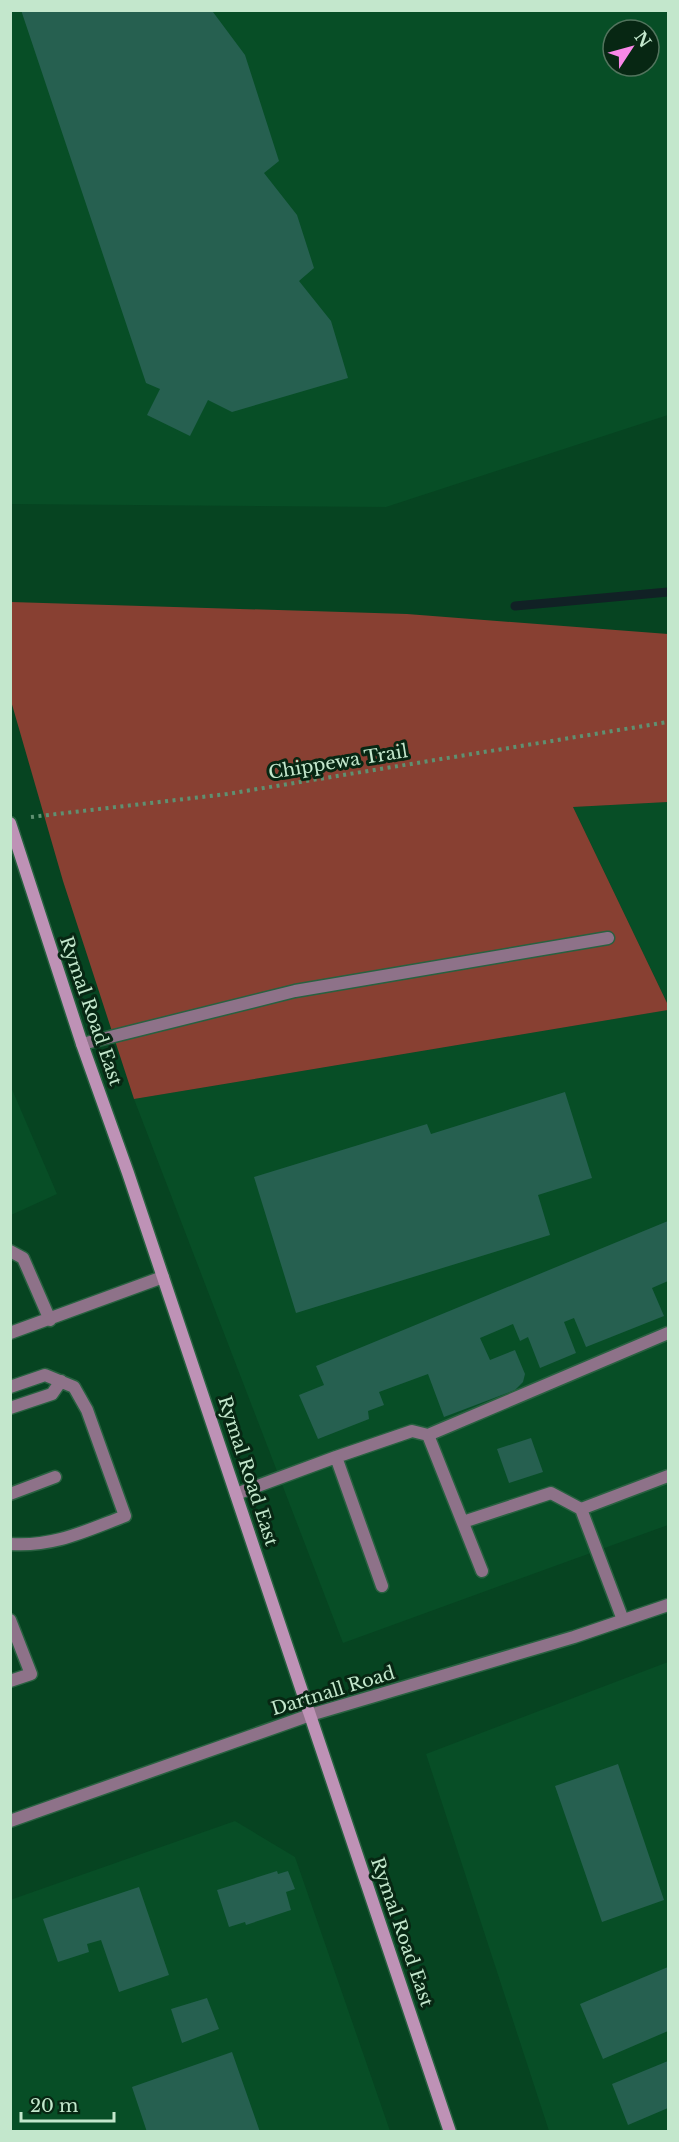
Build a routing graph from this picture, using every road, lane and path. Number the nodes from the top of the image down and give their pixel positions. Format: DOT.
graph roads {
  1 [pos="669,722"];
  2 [pos="16,821"];
  3 [pos="608,938"];
  4 [pos="82,1044"];
  5 [pos="10,1251"];
  6 [pos="163,1277"];
  7 [pos="50,1320"];
  8 [pos="10,1333"];
  9 [pos="669,1333"];
  10 [pos="61,1381"];
  11 [pos="10,1387"];
  12 [pos="10,1408"];
  13 [pos="428,1435"];
  14 [pos="336,1457"];
  15 [pos="669,1476"];
  16 [pos="55,1477"];
  17 [pos="10,1494"];
  18 [pos="236,1494"];
  19 [pos="581,1509"];
  20 [pos="463,1522"];
  21 [pos="10,1544"];
  22 [pos="482,1571"];
  23 [pos="382,1586"];
  24 [pos="669,1605"];
  25 [pos="10,1620"];
  26 [pos="623,1620"];
  27 [pos="10,1682"];
  28 [pos="310,1715"];
  29 [pos="10,1821"];
  30 [pos="450,2132"];
  1 -- 2 [label="path, Chippewa Trail"];
  2 -- 4 [label="main road, Rymal Road East"];
  3 -- 4 [label="street"];
  4 -- 6 [label="main road, Rymal Road East"];
  5 -- 7 [label="street"];
  6 -- 7 [label="street"];
  6 -- 18 [label="main road, Rymal Road East"];
  7 -- 8 [label="street"];
  9 -- 13 [label="street"];
  10 -- 11 [label="street"];
  10 -- 12 [label="street"];
  10 -- 21 [label="street"];
  13 -- 14 [label="street"];
  13 -- 20 [label="street"];
  14 -- 18 [label="street"];
  14 -- 23 [label="street"];
  15 -- 19 [label="street"];
  16 -- 17 [label="street"];
  18 -- 28 [label="main road, Rymal Road East"];
  19 -- 20 [label="street"];
  19 -- 26 [label="street"];
  20 -- 22 [label="street"];
  24 -- 26 [label="street, Dartnall Road"];
  25 -- 27 [label="street"];
  26 -- 28 [label="street, Dartnall Road"];
  28 -- 29 [label="street, Dartnall Road"];
  28 -- 30 [label="main road, Rymal Road East"];
}
